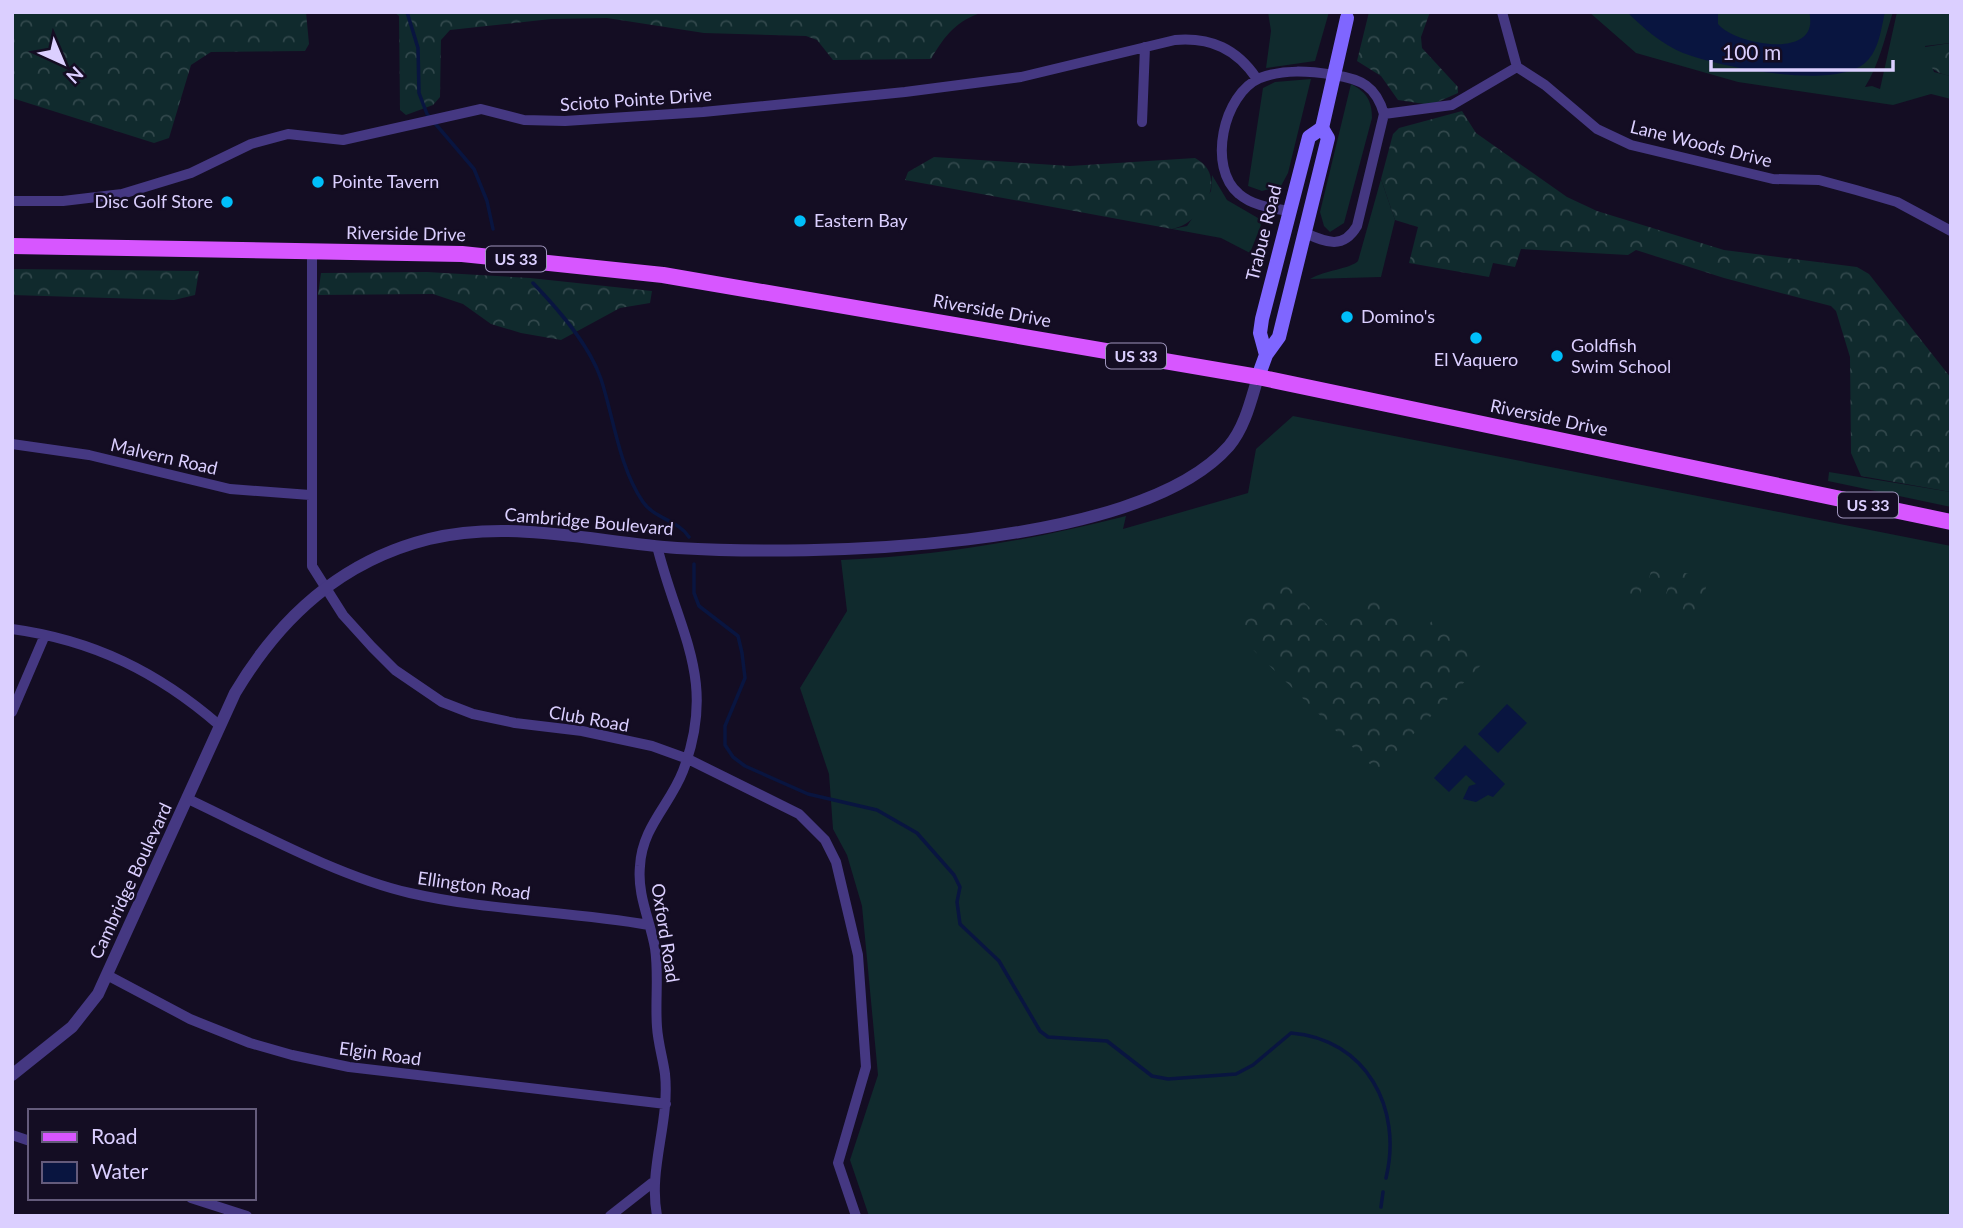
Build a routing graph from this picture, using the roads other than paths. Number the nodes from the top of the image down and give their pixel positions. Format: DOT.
graph roads {
  1 [pos="1502,12"];
  2 [pos="1348,15"];
  3 [pos="1144,47"];
  4 [pos="1517,67"];
  5 [pos="1257,79"];
  6 [pos="1384,114"];
  7 [pos="1142,122"];
  8 [pos="1322,128"];
  9 [pos="12,201"];
  10 [pos="1289,211"];
  11 [pos="1951,231"];
  12 [pos="1305,233"];
  13 [pos="12,246"];
  14 [pos="312,251"];
  15 [pos="1266,355"];
  16 [pos="1258,377"];
  17 [pos="12,444"];
  18 [pos="310,495"];
  19 [pos="1951,522"];
  20 [pos="657,546"];
  21 [pos="323,587"];
  22 [pos="12,629"];
  23 [pos="45,635"];
  24 [pos="12,712"];
  25 [pos="219,725"];
  26 [pos="688,759"];
  27 [pos="188,799"];
  28 [pos="649,925"];
  29 [pos="107,975"];
  30 [pos="12,1075"];
  31 [pos="666,1104"];
  32 [pos="652,1183"];
  33 [pos="197,1200"];
  34 [pos="247,1216"];
  35 [pos="610,1216"];
  36 [pos="657,1216"];
  37 [pos="856,1216"];
  1 -- 4 [label="street"];
  2 -- 8 [label="main road, Trabue Road, bridge"];
  3 -- 5 [label="street, Scioto Pointe Drive"];
  3 -- 7 [label="street"];
  3 -- 9 [label="street, Scioto Pointe Drive"];
  4 -- 6 [label="street"];
  4 -- 11 [label="street, Lane Woods Drive"];
  5 -- 6 [label="street"];
  5 -- 10 [label="street"];
  6 -- 12 [label="street"];
  8 -- 10 [label="main road, Trabue Road"];
  8 -- 12 [label="main road, Trabue Road"];
  10 -- 15 [label="main road, Trabue Road"];
  12 -- 15 [label="main road, Trabue Road"];
  13 -- 14 [label="main road, Riverside Drive / US 33"];
  14 -- 16 [label="main road, Riverside Drive / US 33"];
  14 -- 18 [label="street, Club Road"];
  15 -- 16 [label="main road, Trabue Road"];
  16 -- 19 [label="main road, Riverside Drive / US 33"];
  16 -- 20 [label="street, Cambridge Boulevard"];
  17 -- 18 [label="street, Malvern Road"];
  18 -- 21 [label="street, Club Road"];
  20 -- 21 [label="street, Cambridge Boulevard"];
  20 -- 26 [label="street, Oxford Road"];
  21 -- 25 [label="street, Cambridge Boulevard"];
  21 -- 26 [label="street, Club Road"];
  22 -- 23 [label="street"];
  23 -- 24 [label="street"];
  23 -- 25 [label="street"];
  25 -- 27 [label="street, Cambridge Boulevard"];
  26 -- 28 [label="street, Oxford Road"];
  26 -- 37 [label="street, Club Road"];
  27 -- 28 [label="street, Ellington Road"];
  27 -- 29 [label="street, Cambridge Boulevard"];
  28 -- 31 [label="street, Oxford Road"];
  29 -- 30 [label="street, Cambridge Boulevard"];
  29 -- 31 [label="street, Elgin Road"];
  31 -- 32 [label="street, Oxford Road"];
  32 -- 35 [label="street"];
  32 -- 36 [label="street, Oxford Road"];
  33 -- 34 [label="street"];
}
